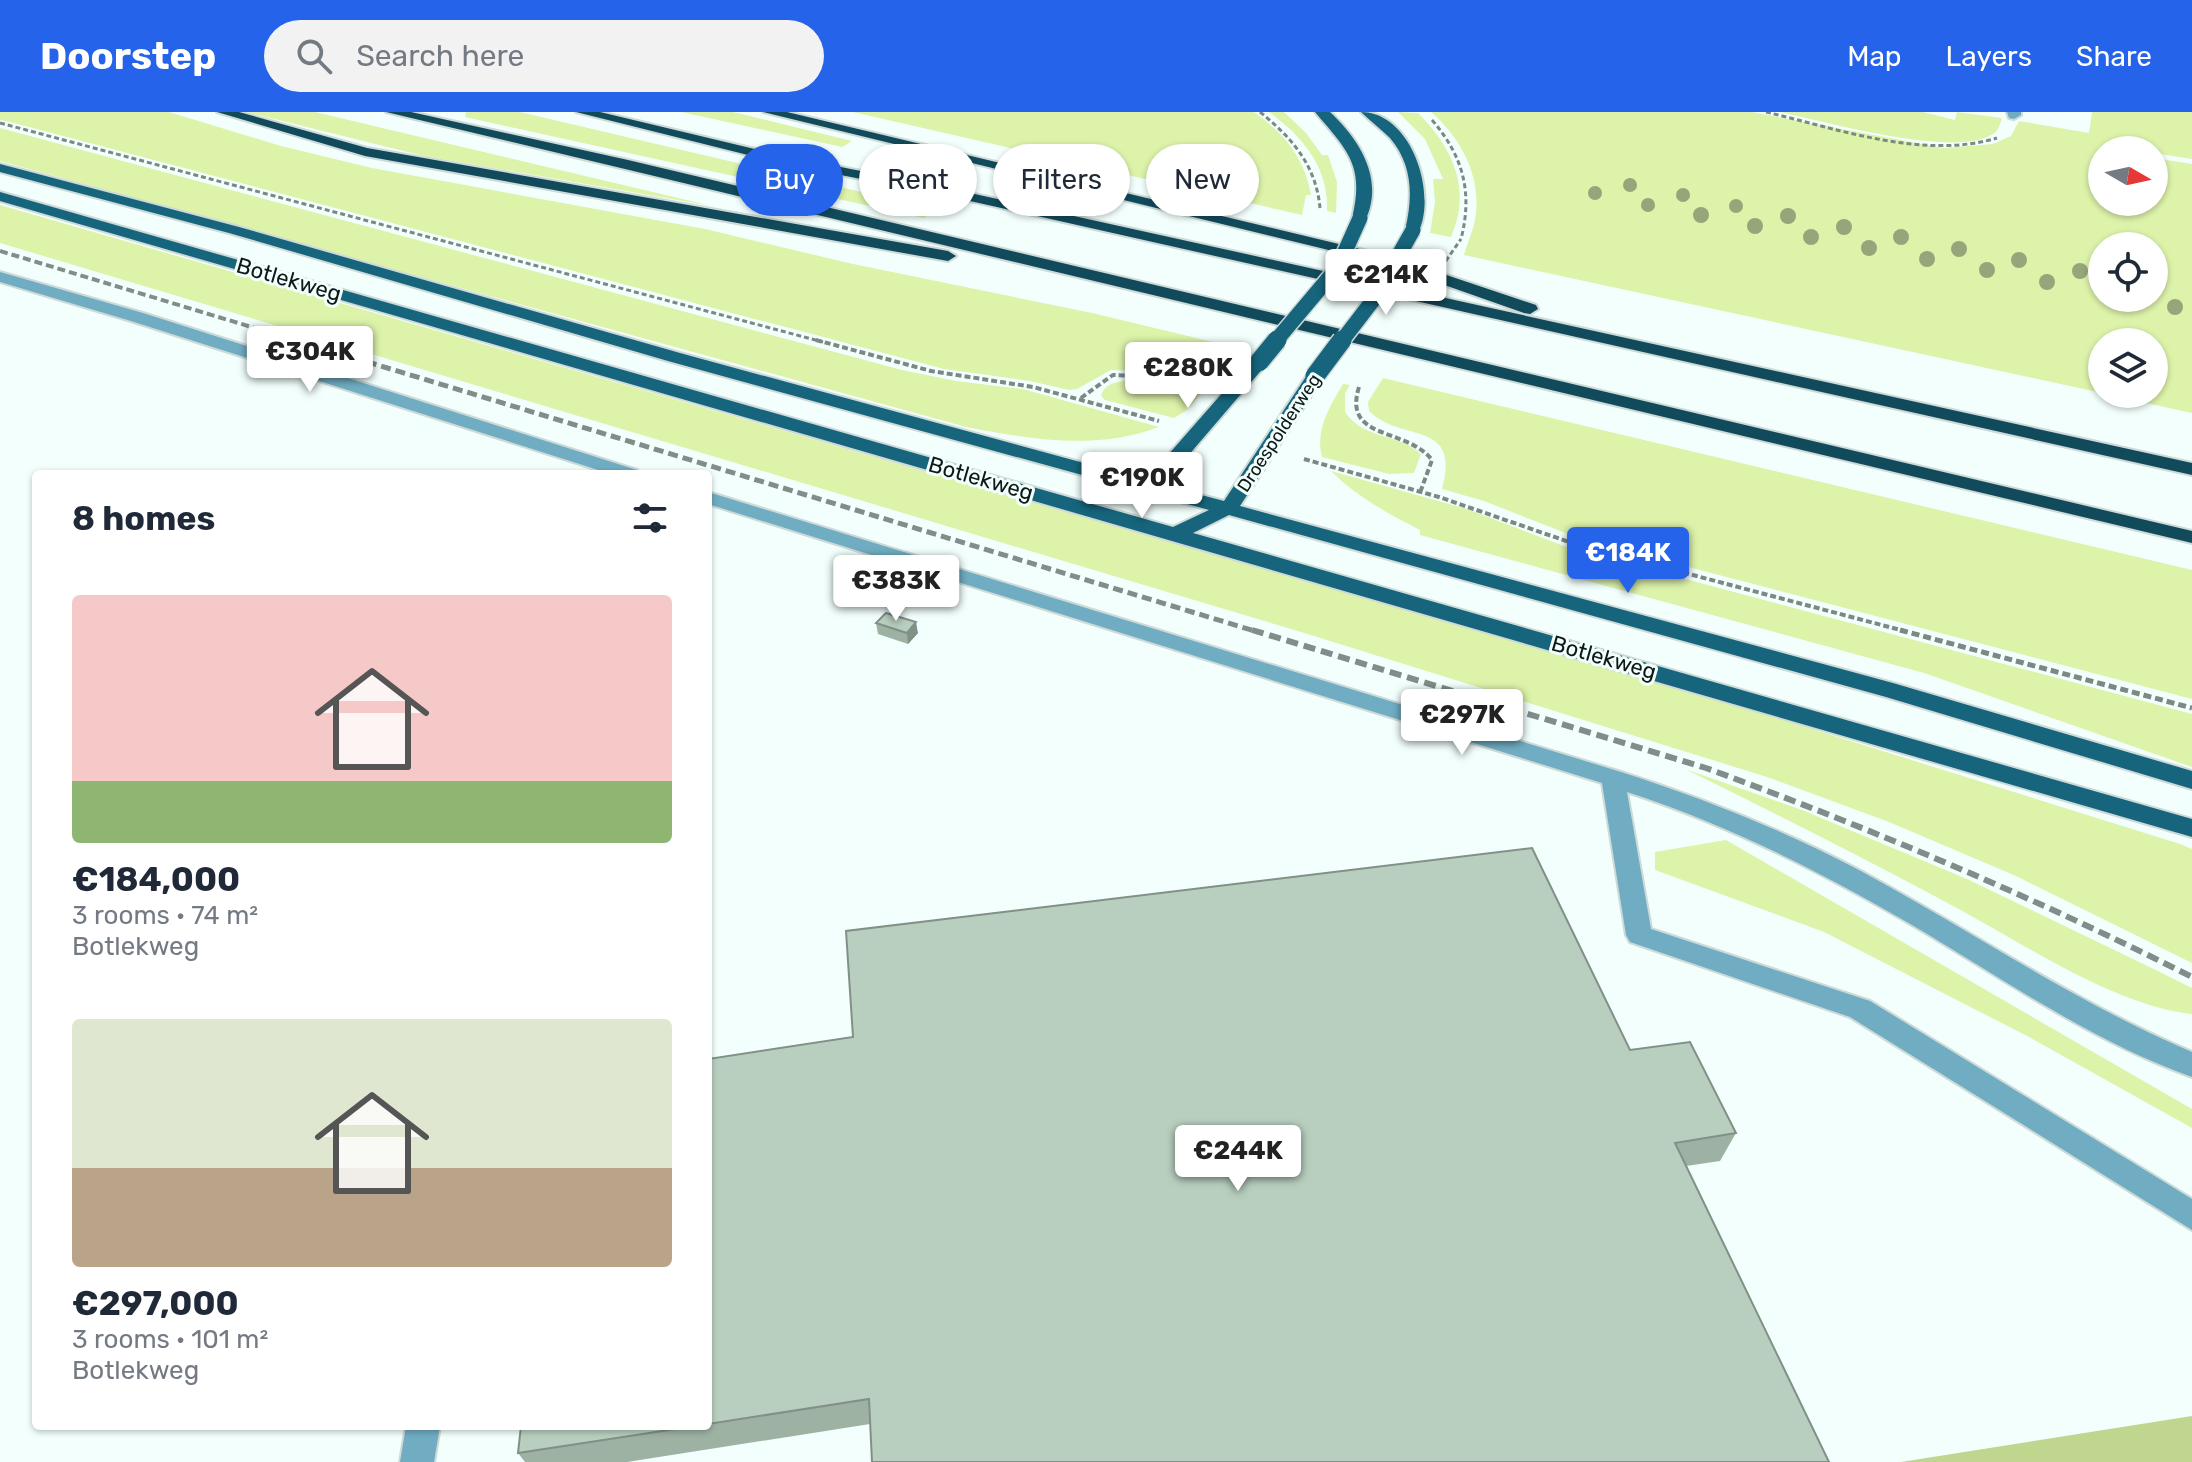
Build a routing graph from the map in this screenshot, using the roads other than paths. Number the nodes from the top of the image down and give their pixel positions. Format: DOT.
graph roads {
  1 [pos="224,112"];
  2 [pos="393,112"];
  3 [pos="583,112"];
  4 [pos="770,112"];
  5 [pos="1322,112"];
  6 [pos="1368,112"];
  7 [pos="0,168"];
  8 [pos="0,196"];
  9 [pos="0,277"];
  10 [pos="1155,292"];
  11 [pos="1653,351"];
  12 [pos="2192,469"];
  13 [pos="612,470"];
  14 [pos="1151,487"];
  15 [pos="712,499"];
  16 [pos="1229,508"];
  17 [pos="1173,535"];
  18 [pos="2192,537"];
  19 [pos="1613,778"];
  20 [pos="2192,780"];
  21 [pos="2192,828"];
  22 [pos="2192,1065"];
  23 [pos="2192,1216"];
  24 [pos="422,1430"];
  25 [pos="417,1462"];
  1 -- 10 [label="highway"];
  2 -- 10 [label="highway"];
  3 -- 11 [label="highway"];
  4 -- 11 [label="highway"];
  5 -- 14 [label="main road, bridge"];
  6 -- 16 [label="main road, Droespolderweg, bridge"];
  7 -- 14 [label="main road, Botlekweg"];
  8 -- 17 [label="main road, Botlekweg"];
  9 -- 13 [label="street"];
  10 -- 18 [label="highway"];
  11 -- 12 [label="highway"];
  14 -- 16 [label="main road, Botlekweg"];
  14 -- 17 [label="main road"];
  15 -- 19 [label="street"];
  16 -- 17 [label="main road, Droespolderweg"];
  16 -- 20 [label="main road, Botlekweg"];
  17 -- 21 [label="main road, Botlekweg"];
  19 -- 22 [label="street"];
  19 -- 23 [label="street"];
  24 -- 25 [label="street"];
}
